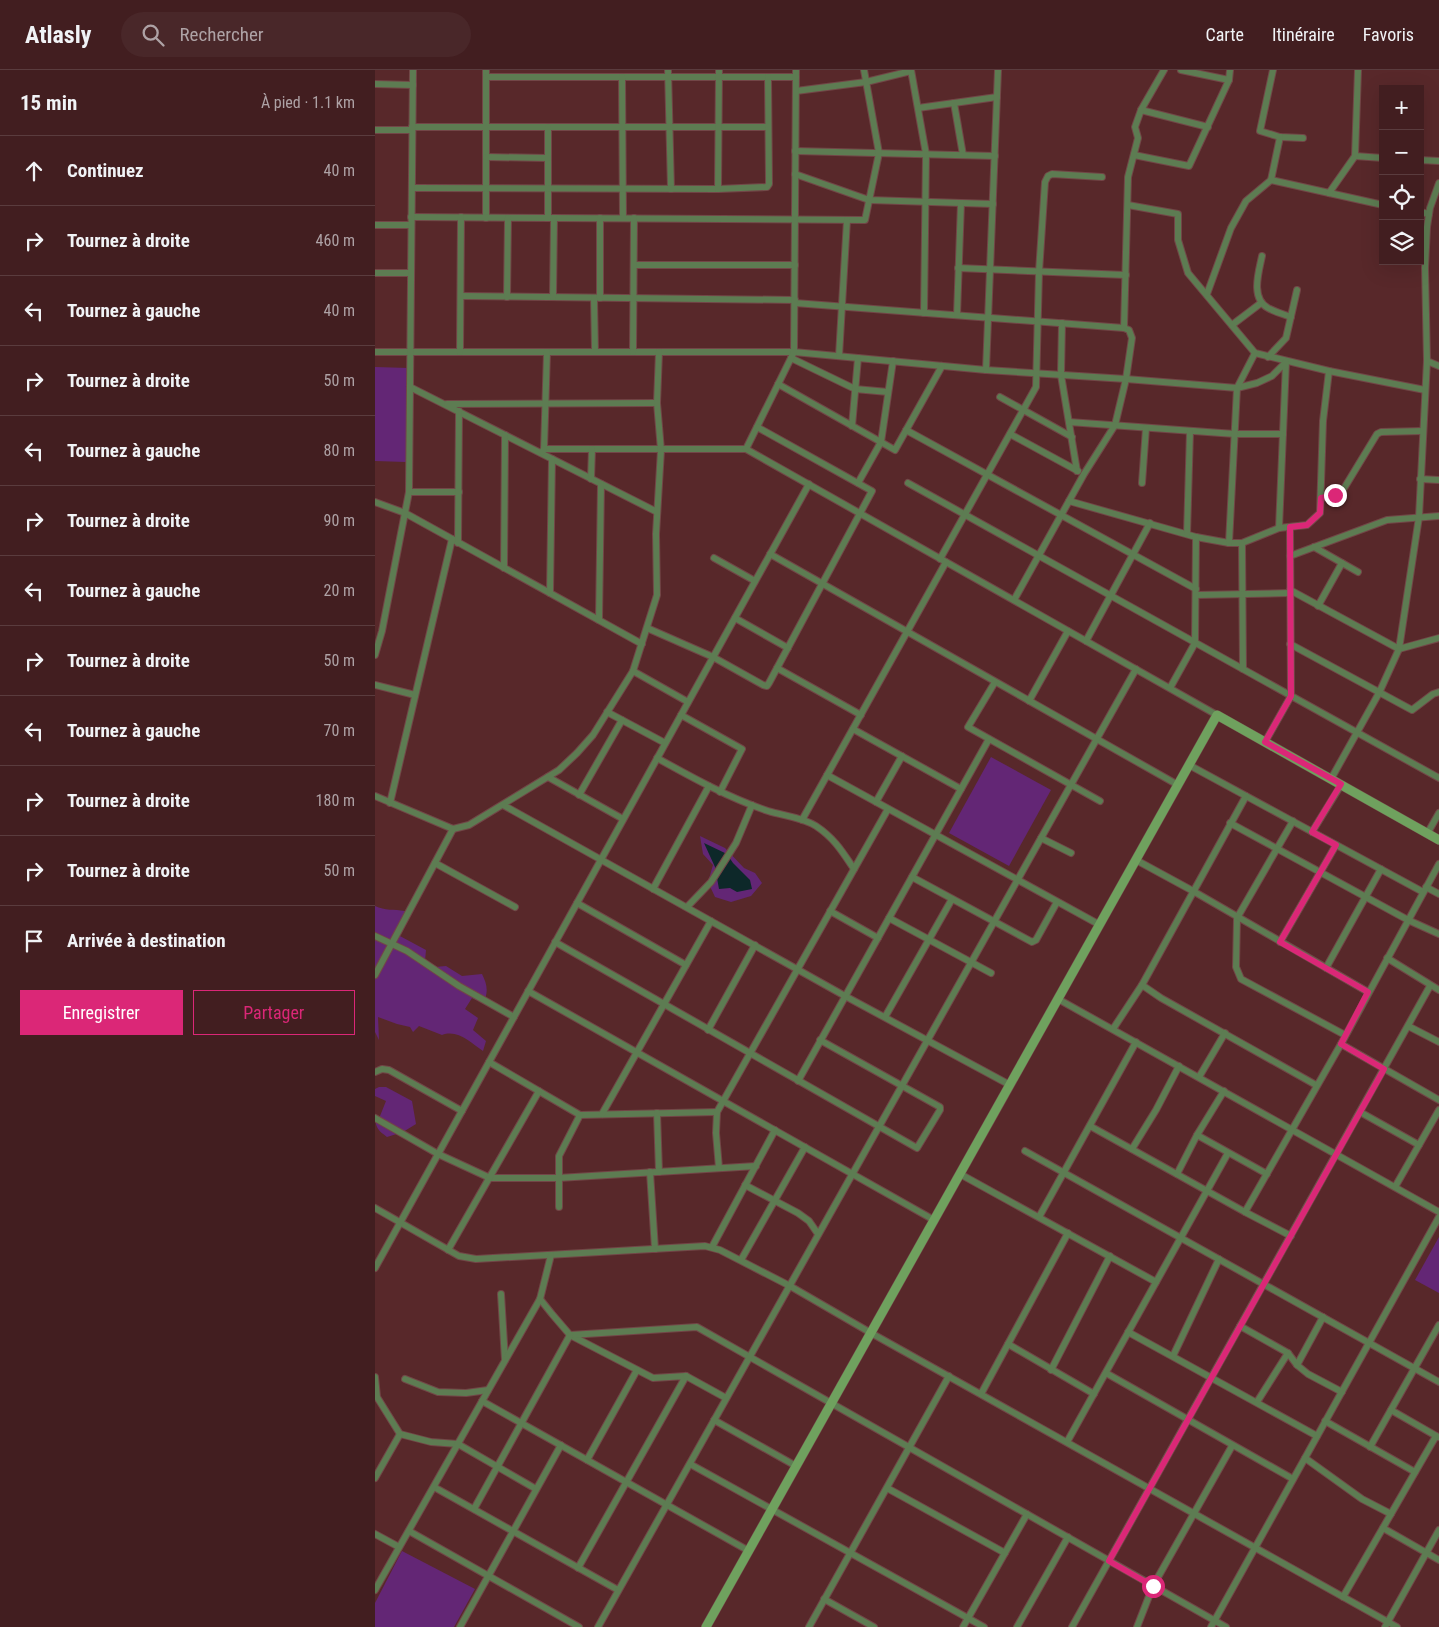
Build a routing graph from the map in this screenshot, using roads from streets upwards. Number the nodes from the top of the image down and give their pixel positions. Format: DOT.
graph roads {
  1 [pos="413,70"];
  2 [pos="864,70"];
  3 [pos="911,70"];
  4 [pos="998,70"];
  5 [pos="1164,70"];
  6 [pos="1181,70"];
  7 [pos="1230,70"];
  8 [pos="1273,70"];
  9 [pos="1358,70"];
  10 [pos="486,73"];
  11 [pos="668,74"];
  12 [pos="719,74"];
  13 [pos="796,74"];
  14 [pos="618,75"];
  15 [pos="768,77"];
  16 [pos="1229,80"];
  17 [pos="866,82"];
  18 [pos="375,84"];
  19 [pos="413,85"];
  20 [pos="796,91"];
  21 [pos="997,97"];
  22 [pos="954,103"];
  23 [pos="918,108"];
  24 [pos="1141,110"];
  25 [pos="486,127"];
  26 [pos="548,127"];
  27 [pos="622,127"];
  28 [pos="670,127"];
  29 [pos="719,127"];
  30 [pos="768,127"];
  31 [pos="1208,127"];
  32 [pos="412,129"];
  33 [pos="375,130"];
  34 [pos="1279,137"];
  35 [pos="1303,138"];
  36 [pos="795,150"];
  37 [pos="879,153"];
  38 [pos="926,154"];
  39 [pos="963,155"];
  40 [pos="1134,155"];
  41 [pos="995,156"];
  42 [pos="1355,156"];
  43 [pos="486,157"];
  44 [pos="548,158"];
  45 [pos="1379,158"];
  46 [pos="1424,160"];
  47 [pos="1439,161"];
  48 [pos="795,174"];
  49 [pos="1102,176"];
  50 [pos="1271,180"];
  51 [pos="1439,183"];
  52 [pos="412,188"];
  53 [pos="486,188"];
  54 [pos="548,188"];
  55 [pos="623,189"];
  56 [pos="671,189"];
  57 [pos="718,189"];
  58 [pos="1329,193"];
  59 [pos="869,200"];
  60 [pos="925,202"];
  61 [pos="961,203"];
  62 [pos="993,204"];
  63 [pos="1128,204"];
  64 [pos="1379,204"];
  65 [pos="1424,213"];
  66 [pos="1429,214"];
  67 [pos="411,217"];
  68 [pos="461,217"];
  69 [pos="486,218"];
  70 [pos="508,218"];
  71 [pos="551,218"];
  72 [pos="600,218"];
  73 [pos="623,218"];
  74 [pos="634,218"];
  75 [pos="795,219"];
  76 [pos="847,220"];
  77 [pos="375,225"];
  78 [pos="411,225"];
  79 [pos="1262,256"];
  80 [pos="634,265"];
  81 [pos="795,265"];
  82 [pos="958,268"];
  83 [pos="990,270"];
  84 [pos="1039,272"];
  85 [pos="375,273"];
  86 [pos="411,273"];
  87 [pos="1126,275"];
  88 [pos="1297,290"];
  89 [pos="1207,294"];
  90 [pos="461,296"];
  91 [pos="507,297"];
  92 [pos="553,297"];
  93 [pos="597,298"];
  94 [pos="634,298"];
  95 [pos="795,301"];
  96 [pos="1261,303"];
  97 [pos="842,306"];
  98 [pos="924,312"];
  99 [pos="957,315"];
  100 [pos="988,317"];
  101 [pos="1291,317"];
  102 [pos="1038,321"];
  103 [pos="1062,323"];
  104 [pos="1232,325"];
  105 [pos="1124,328"];
  106 [pos="375,352"];
  107 [pos="410,352"];
  108 [pos="460,352"];
  109 [pos="547,352"];
  110 [pos="595,352"];
  111 [pos="633,352"];
  112 [pos="659,352"];
  113 [pos="1255,353"];
  114 [pos="793,355"];
  115 [pos="839,356"];
  116 [pos="1268,357"];
  117 [pos="858,358"];
  118 [pos="893,361"];
  119 [pos="1427,361"];
  120 [pos="1286,362"];
  121 [pos="942,366"];
  122 [pos="1439,366"];
  123 [pos="986,370"];
  124 [pos="1329,371"];
  125 [pos="1036,373"];
  126 [pos="1061,375"];
  127 [pos="1126,379"];
  128 [pos="778,384"];
  129 [pos="410,387"];
  130 [pos="1237,388"];
  131 [pos="855,389"];
  132 [pos="1425,390"];
  133 [pos="888,392"];
  134 [pos="1000,397"];
  135 [pos="657,403"];
  136 [pos="445,404"];
  137 [pos="545,404"];
  138 [pos="1023,410"];
  139 [pos="459,411"];
  140 [pos="1069,422"];
  141 [pos="852,426"];
  142 [pos="1115,426"];
  143 [pos="757,427"];
  144 [pos="1146,428"];
  145 [pos="906,430"];
  146 [pos="1191,431"];
  147 [pos="1423,431"];
  148 [pos="1009,434"];
  149 [pos="1235,434"];
  150 [pos="1283,434"];
  151 [pos="505,435"];
  152 [pos="1072,438"];
  153 [pos="881,442"];
  154 [pos="592,449"];
  155 [pos="746,449"];
  156 [pos="661,450"];
  157 [pos="543,452"];
  158 [pos="552,459"];
  159 [pos="1081,472"];
  160 [pos="987,475"];
  161 [pos="1420,479"];
  162 [pos="591,480"];
  163 [pos="1439,480"];
  164 [pos="858,483"];
  165 [pos="908,483"];
  166 [pos="1142,483"];
  167 [pos="601,484"];
  168 [pos="809,484"];
  169 [pos="409,492"];
  170 [pos="459,492"];
  171 [pos="1321,498"];
  172 [pos="1069,501"];
  173 [pos="375,502"];
  174 [pos="657,512"];
  175 [pos="405,513"];
  176 [pos="860,513"];
  177 [pos="965,515"];
  178 [pos="1061,515"];
  179 [pos="1439,516"];
  180 [pos="1419,518"];
  181 [pos="1150,524"];
  182 [pos="1290,527"];
  183 [pos="1279,528"];
  184 [pos="1187,534"];
  185 [pos="1196,537"];
  186 [pos="455,541"];
  187 [pos="1242,542"];
  188 [pos="1229,543"];
  189 [pos="1314,547"];
  190 [pos="770,554"];
  191 [pos="1133,555"];
  192 [pos="1039,556"];
  193 [pos="1290,556"];
  194 [pos="714,558"];
  195 [pos="943,560"];
  196 [pos="1341,562"];
  197 [pos="504,568"];
  198 [pos="1358,572"];
  199 [pos="755,581"];
  200 [pos="822,584"];
  201 [pos="1196,592"];
  202 [pos="1290,592"];
  203 [pos="550,593"];
  204 [pos="1242,594"];
  205 [pos="1111,596"];
  206 [pos="1014,600"];
  207 [pos="1318,606"];
  208 [pos="735,618"];
  209 [pos="599,620"];
  210 [pos="647,628"];
  211 [pos="379,629"];
  212 [pos="1068,631"];
  213 [pos="907,632"];
  214 [pos="1439,638"];
  215 [pos="1086,641"];
  216 [pos="1195,643"];
  217 [pos="642,644"];
  218 [pos="1290,644"];
  219 [pos="788,648"];
  220 [pos="1399,649"];
  221 [pos="375,655"];
  222 [pos="713,657"];
  223 [pos="777,668"];
  224 [pos="1136,669"];
  225 [pos="1243,669"];
  226 [pos="633,671"];
  227 [pos="995,682"];
  228 [pos="375,685"];
  229 [pos="1170,688"];
  230 [pos="1439,692"];
  231 [pos="1379,693"];
  232 [pos="415,694"];
  233 [pos="1291,696"];
  234 [pos="1029,701"];
  235 [pos="688,702"];
  236 [pos="607,712"];
  237 [pos="681,715"];
  238 [pos="861,715"];
  239 [pos="1217,715"];
  240 [pos="622,720"];
  241 [pos="853,729"];
  242 [pos="1357,732"];
  243 [pos="1097,739"];
  244 [pos="989,740"];
  245 [pos="1265,742"];
  246 [pos="665,743"];
  247 [pos="902,756"];
  248 [pos="657,758"];
  249 [pos="1189,765"];
  250 [pos="827,775"];
  251 [pos="548,777"];
  252 [pos="1439,778"];
  253 [pos="1331,779"];
  254 [pos="1072,784"];
  255 [pos="1341,784"];
  256 [pos="1178,785"];
  257 [pos="709,786"];
  258 [pos="961,789"];
  259 [pos="720,792"];
  260 [pos="579,795"];
  261 [pos="375,796"];
  262 [pos="1246,796"];
  263 [pos="1100,801"];
  264 [pos="876,802"];
  265 [pos="390,803"];
  266 [pos="503,805"];
  267 [pos="752,805"];
  268 [pos="887,809"];
  269 [pos="1439,813"];
  270 [pos="623,820"];
  271 [pos="801,820"];
  272 [pos="1293,821"];
  273 [pos="1230,823"];
  274 [pos="453,829"];
  275 [pos="1312,832"];
  276 [pos="1427,834"];
  277 [pos="935,835"];
  278 [pos="1041,838"];
  279 [pos="1439,840"];
  280 [pos="1336,845"];
  281 [pos="1277,849"];
  282 [pos="1071,853"];
  283 [pos="601,860"];
  284 [pos="1136,860"];
  285 [pos="435,863"];
  286 [pos="1439,864"];
  287 [pos="854,869"];
  288 [pos="1381,869"];
  289 [pos="1320,872"];
  290 [pos="912,877"];
  291 [pos="1018,880"];
  292 [pos="653,889"];
  293 [pos="1425,890"];
  294 [pos="1193,891"];
  295 [pos="1439,894"];
  296 [pos="1366,897"];
  297 [pos="951,899"];
  298 [pos="1057,902"];
  299 [pos="577,903"];
  300 [pos="515,907"];
  301 [pos="687,907"];
  302 [pos="830,911"];
  303 [pos="889,918"];
  304 [pos="1237,918"];
  305 [pos="1408,920"];
  306 [pos="711,921"];
  307 [pos="994,923"];
  308 [pos="1100,925"];
  309 [pos="1439,933"];
  310 [pos="375,936"];
  311 [pos="877,938"];
  312 [pos="929,940"];
  313 [pos="555,942"];
  314 [pos="1280,942"];
  315 [pos="392,944"];
  316 [pos="755,945"];
  317 [pos="1387,958"];
  318 [pos="971,963"];
  319 [pos="686,965"];
  320 [pos="1326,968"];
  321 [pos="797,969"];
  322 [pos="991,973"];
  323 [pos="375,975"];
  324 [pos="1142,985"];
  325 [pos="1430,986"];
  326 [pos="1439,990"];
  327 [pos="528,991"];
  328 [pos="1368,992"];
  329 [pos="845,996"];
  330 [pos="1058,999"];
  331 [pos="664,1004"];
  332 [pos="514,1017"];
  333 [pos="885,1017"];
  334 [pos="1408,1026"];
  335 [pos="1113,1029"];
  336 [pos="708,1030"];
  337 [pos="1225,1033"];
  338 [pos="1345,1035"];
  339 [pos="820,1040"];
  340 [pos="927,1041"];
  341 [pos="1136,1042"];
  342 [pos="1439,1042"];
  343 [pos="1341,1044"];
  344 [pos="637,1052"];
  345 [pos="750,1054"];
  346 [pos="489,1062"];
  347 [pos="1179,1066"];
  348 [pos="1384,1069"];
  349 [pos="375,1072"];
  350 [pos="1199,1078"];
  351 [pos="798,1081"];
  352 [pos="902,1085"];
  353 [pos="1010,1085"];
  354 [pos="1316,1085"];
  355 [pos="539,1091"];
  356 [pos="1224,1091"];
  357 [pos="1439,1100"];
  358 [pos="723,1101"];
  359 [pos="1439,1110"];
  360 [pos="462,1111"];
  361 [pos="717,1112"];
  362 [pos="1360,1112"];
  363 [pos="657,1113"];
  364 [pos="580,1114"];
  365 [pos="602,1114"];
  366 [pos="375,1118"];
  367 [pos="1090,1126"];
  368 [pos="879,1127"];
  369 [pos="1291,1129"];
  370 [pos="775,1130"];
  371 [pos="1197,1135"];
  372 [pos="1419,1145"];
  373 [pos="805,1148"];
  374 [pos="1132,1149"];
  375 [pos="1025,1151"];
  376 [pos="1228,1153"];
  377 [pos="438,1154"];
  378 [pos="1336,1154"];
  379 [pos="756,1166"];
  380 [pos="719,1168"];
  381 [pos="651,1172"];
  382 [pos="659,1172"];
  383 [pos="1064,1172"];
  384 [pos="852,1174"];
  385 [pos="960,1174"];
  386 [pos="1177,1174"];
  387 [pos="1267,1174"];
  388 [pos="490,1178"];
  389 [pos="558,1178"];
  390 [pos="745,1185"];
  391 [pos="1395,1187"];
  392 [pos="1207,1191"];
  393 [pos="775,1201"];
  394 [pos="559,1207"];
  395 [pos="375,1208"];
  396 [pos="1245,1212"];
  397 [pos="1039,1217"];
  398 [pos="1439,1217"];
  399 [pos="934,1220"];
  400 [pos="400,1223"];
  401 [pos="1068,1233"];
  402 [pos="818,1234"];
  403 [pos="1291,1236"];
  404 [pos="1181,1238"];
  405 [pos="712,1247"];
  406 [pos="655,1249"];
  407 [pos="448,1250"];
  408 [pos="551,1256"];
  409 [pos="1110,1256"];
  410 [pos="1219,1259"];
  411 [pos="741,1260"];
  412 [pos="375,1268"];
  413 [pos="1156,1282"];
  414 [pos="1264,1284"];
  415 [pos="790,1286"];
  416 [pos="501,1294"];
  417 [pos="541,1299"];
  418 [pos="1323,1318"];
  419 [pos="1240,1326"];
  420 [pos="1439,1326"];
  421 [pos="1128,1332"];
  422 [pos="871,1333"];
  423 [pos="570,1334"];
  424 [pos="1369,1343"];
  425 [pos="1007,1344"];
  426 [pos="1288,1352"];
  427 [pos="1173,1356"];
  428 [pos="750,1357"];
  429 [pos="505,1361"];
  430 [pos="1297,1365"];
  431 [pos="1415,1368"];
  432 [pos="637,1370"];
  433 [pos="1051,1370"];
  434 [pos="1106,1373"];
  435 [pos="686,1376"];
  436 [pos="949,1376"];
  437 [pos="375,1377"];
  438 [pos="1211,1377"];
  439 [pos="405,1379"];
  440 [pos="1439,1382"];
  441 [pos="489,1390"];
  442 [pos="1342,1392"];
  443 [pos="981,1394"];
  444 [pos="1094,1394"];
  445 [pos="726,1398"];
  446 [pos="482,1401"];
  447 [pos="1257,1402"];
  448 [pos="832,1403"];
  449 [pos="1391,1410"];
  450 [pos="714,1420"];
  451 [pos="1187,1420"];
  452 [pos="1325,1421"];
  453 [pos="521,1423"];
  454 [pos="400,1434"];
  455 [pos="1317,1436"];
  456 [pos="1437,1437"];
  457 [pos="1067,1442"];
  458 [pos="458,1444"];
  459 [pos="561,1445"];
  460 [pos="1232,1446"];
  461 [pos="1370,1447"];
  462 [pos="909,1448"];
  463 [pos="1305,1458"];
  464 [pos="587,1460"];
  465 [pos="690,1464"];
  466 [pos="498,1466"];
  467 [pos="796,1466"];
  468 [pos="1415,1472"];
  469 [pos="375,1477"];
  470 [pos="1293,1479"];
  471 [pos="626,1482"];
  472 [pos="434,1486"];
  473 [pos="887,1488"];
  474 [pos="1149,1488"];
  475 [pos="536,1489"];
  476 [pos="667,1504"];
  477 [pos="474,1509"];
  478 [pos="772,1509"];
  479 [pos="1194,1513"];
  480 [pos="1027,1514"];
  481 [pos="1391,1514"];
  482 [pos="1383,1528"];
  483 [pos="409,1530"];
  484 [pos="1439,1530"];
  485 [pos="513,1531"];
  486 [pos="375,1534"];
  487 [pos="1068,1537"];
  488 [pos="399,1547"];
  489 [pos="1255,1548"];
  490 [pos="749,1551"];
  491 [pos="851,1553"];
  492 [pos="1005,1553"];
  493 [pos="1426,1553"];
  494 [pos="1439,1560"];
  495 [pos="1109,1561"];
  496 [pos="578,1568"];
  497 [pos="488,1576"];
  498 [pos="1153,1586"];
  499 [pos="375,1590"];
  500 [pos="618,1590"];
  501 [pos="1343,1597"];
  502 [pos="825,1599"];
  503 [pos="968,1618"];
  504 [pos="1213,1624"];
  505 [pos="1387,1624"];
  506 [pos="870,1626"];
  507 [pos="460,1627"];
  508 [pos="579,1627"];
  509 [pos="598,1627"];
  510 [pos="706,1627"];
  511 [pos="809,1627"];
  512 [pos="963,1627"];
  513 [pos="984,1627"];
  514 [pos="1017,1627"];
  515 [pos="1072,1627"];
  516 [pos="1137,1627"];
  517 [pos="1226,1627"];
  518 [pos="1397,1627"];
  1 -- 19 [label="street"];
  2 -- 17 [label="street"];
  3 -- 17 [label="street"];
  3 -- 23 [label="street"];
  4 -- 21 [label="street"];
  5 -- 24 [label="street"];
  6 -- 16 [label="street"];
  7 -- 16 [label="street"];
  8 -- 34 [label="street"];
  9 -- 42 [label="street"];
  10 -- 14 [label="street"];
  10 -- 25 [label="street"];
  11 -- 12 [label="street"];
  11 -- 14 [label="street"];
  11 -- 28 [label="street"];
  12 -- 15 [label="street"];
  12 -- 29 [label="street"];
  13 -- 15 [label="street"];
  13 -- 20 [label="street"];
  14 -- 27 [label="street"];
  15 -- 30 [label="street"];
  16 -- 31 [label="street"];
  17 -- 20 [label="street"];
  17 -- 37 [label="street"];
  18 -- 19 [label="street"];
  19 -- 32 [label="street"];
  20 -- 36 [label="street"];
  21 -- 22 [label="street"];
  21 -- 41 [label="street"];
  22 -- 23 [label="street"];
  22 -- 39 [label="street"];
  23 -- 38 [label="street"];
  24 -- 31 [label="street"];
  24 -- 40 [label="street"];
  25 -- 26 [label="street"];
  25 -- 32 [label="street"];
  25 -- 43 [label="street"];
  26 -- 27 [label="street"];
  26 -- 44 [label="street"];
  27 -- 28 [label="street"];
  27 -- 55 [label="street"];
  28 -- 29 [label="street"];
  28 -- 56 [label="street"];
  29 -- 30 [label="street"];
  29 -- 57 [label="street"];
  30 -- 57 [label="street"];
  31 -- 40 [label="street"];
  32 -- 33 [label="street"];
  32 -- 52 [label="street"];
  34 -- 35 [label="street"];
  34 -- 50 [label="street"];
  36 -- 37 [label="street"];
  36 -- 48 [label="street"];
  37 -- 38 [label="street"];
  37 -- 59 [label="street"];
  38 -- 39 [label="street"];
  38 -- 60 [label="street"];
  39 -- 41 [label="street"];
  40 -- 63 [label="street"];
  41 -- 62 [label="street"];
  42 -- 45 [label="street"];
  42 -- 58 [label="street"];
  43 -- 44 [label="street"];
  43 -- 53 [label="street"];
  44 -- 54 [label="street"];
  46 -- 47 [label="street"];
  48 -- 59 [label="street"];
  48 -- 75 [label="street"];
  49 -- 84 [label="street"];
  50 -- 58 [label="street"];
  50 -- 89 [label="street"];
  51 -- 66 [label="street"];
  52 -- 53 [label="street"];
  52 -- 67 [label="street"];
  53 -- 54 [label="street"];
  53 -- 69 [label="street"];
  54 -- 55 [label="street"];
  54 -- 71 [label="street"];
  55 -- 56 [label="street"];
  55 -- 73 [label="street"];
  56 -- 57 [label="street"];
  58 -- 64 [label="street"];
  59 -- 60 [label="street"];
  59 -- 76 [label="street"];
  60 -- 61 [label="street"];
  60 -- 98 [label="street"];
  61 -- 62 [label="street"];
  61 -- 82 [label="street"];
  62 -- 83 [label="street"];
  63 -- 87 [label="street"];
  63 -- 89 [label="street"];
  65 -- 66 [label="street"];
  66 -- 119 [label="street"];
  67 -- 68 [label="street"];
  67 -- 78 [label="street"];
  68 -- 69 [label="street"];
  68 -- 90 [label="street"];
  69 -- 70 [label="street"];
  70 -- 71 [label="street"];
  70 -- 91 [label="street"];
  71 -- 72 [label="street"];
  71 -- 92 [label="street"];
  72 -- 73 [label="street"];
  72 -- 93 [label="street"];
  73 -- 74 [label="street"];
  74 -- 75 [label="street"];
  74 -- 80 [label="street"];
  75 -- 76 [label="street"];
  75 -- 81 [label="street"];
  76 -- 97 [label="street"];
  77 -- 78 [label="street"];
  78 -- 86 [label="street"];
  79 -- 96 [label="street"];
  80 -- 81 [label="street"];
  80 -- 94 [label="street"];
  81 -- 95 [label="street"];
  82 -- 83 [label="street"];
  82 -- 99 [label="street"];
  83 -- 84 [label="street"];
  83 -- 100 [label="street"];
  84 -- 87 [label="street"];
  84 -- 102 [label="street"];
  85 -- 86 [label="street"];
  86 -- 107 [label="street"];
  87 -- 105 [label="street"];
  88 -- 101 [label="street"];
  89 -- 104 [label="street"];
  90 -- 91 [label="street"];
  90 -- 108 [label="street"];
  91 -- 92 [label="street"];
  92 -- 93 [label="street"];
  93 -- 94 [label="street"];
  93 -- 110 [label="street"];
  94 -- 95 [label="street"];
  94 -- 111 [label="street"];
  95 -- 97 [label="street"];
  95 -- 114 [label="street"];
  96 -- 101 [label="street"];
  96 -- 104 [label="street"];
  97 -- 98 [label="street"];
  97 -- 115 [label="street"];
  98 -- 99 [label="street"];
  99 -- 100 [label="street"];
  100 -- 102 [label="street"];
  100 -- 123 [label="street"];
  101 -- 116 [label="street"];
  102 -- 103 [label="street"];
  102 -- 125 [label="street"];
  103 -- 105 [label="street"];
  103 -- 126 [label="street"];
  104 -- 113 [label="street"];
  105 -- 127 [label="street"];
  106 -- 107 [label="street"];
  107 -- 108 [label="street"];
  107 -- 129 [label="street"];
  108 -- 109 [label="street"];
  109 -- 110 [label="street"];
  109 -- 137 [label="street"];
  110 -- 111 [label="street"];
  111 -- 112 [label="street"];
  112 -- 114 [label="street"];
  112 -- 135 [label="street"];
  113 -- 116 [label="street"];
  113 -- 130 [label="street"];
  114 -- 115 [label="street"];
  114 -- 128 [label="street"];
  114 -- 131 [label="street"];
  115 -- 117 [label="street"];
  116 -- 120 [label="street"];
  117 -- 118 [label="street"];
  117 -- 131 [label="street"];
  118 -- 121 [label="street"];
  118 -- 133 [label="street"];
  119 -- 122 [label="street"];
  119 -- 132 [label="street"];
  120 -- 124 [label="street"];
  120 -- 130 [label="street"];
  120 -- 150 [label="street"];
  121 -- 123 [label="street"];
  121 -- 145 [label="street"];
  123 -- 125 [label="street"];
  124 -- 132 [label="street"];
  124 -- 171 [label="street"];
  125 -- 126 [label="street"];
  125 -- 138 [label="street"];
  126 -- 127 [label="street"];
  126 -- 140 [label="street"];
  127 -- 130 [label="street"];
  127 -- 142 [label="street"];
  128 -- 141 [label="street"];
  128 -- 143 [label="street"];
  129 -- 136 [label="street"];
  129 -- 169 [label="street"];
  130 -- 149 [label="street"];
  131 -- 133 [label="street"];
  131 -- 141 [label="street"];
  132 -- 147 [label="street"];
  133 -- 153 [label="street"];
  134 -- 138 [label="street"];
  135 -- 137 [label="street"];
  135 -- 156 [label="street"];
  136 -- 137 [label="street"];
  136 -- 139 [label="street"];
  137 -- 157 [label="street"];
  138 -- 148 [label="street"];
  138 -- 152 [label="street"];
  139 -- 151 [label="street"];
  139 -- 170 [label="street"];
  140 -- 142 [label="street"];
  140 -- 152 [label="street"];
  141 -- 153 [label="street"];
  142 -- 144 [label="street"];
  142 -- 159 [label="street"];
  143 -- 155 [label="street"];
  143 -- 164 [label="street"];
  144 -- 146 [label="street"];
  144 -- 166 [label="street"];
  145 -- 153 [label="street"];
  145 -- 160 [label="street"];
  146 -- 149 [label="street"];
  146 -- 184 [label="street"];
  147 -- 161 [label="street"];
  147 -- 171 [label="street"];
  148 -- 159 [label="street"];
  148 -- 160 [label="street"];
  149 -- 150 [label="street"];
  149 -- 188 [label="street"];
  150 -- 183 [label="street"];
  151 -- 157 [label="street"];
  151 -- 197 [label="street"];
  152 -- 159 [label="street"];
  153 -- 164 [label="street"];
  154 -- 156 [label="street"];
  154 -- 157 [label="street"];
  154 -- 162 [label="street"];
  155 -- 156 [label="street"];
  155 -- 168 [label="street"];
  156 -- 174 [label="street"];
  157 -- 158 [label="street"];
  158 -- 162 [label="street"];
  158 -- 203 [label="street"];
  159 -- 172 [label="street"];
  160 -- 177 [label="street"];
  160 -- 178 [label="street"];
  161 -- 163 [label="street"];
  161 -- 180 [label="street"];
  162 -- 167 [label="street"];
  164 -- 176 [label="street"];
  165 -- 177 [label="street"];
  167 -- 174 [label="street"];
  167 -- 209 [label="street"];
  168 -- 176 [label="street"];
  168 -- 190 [label="street"];
  169 -- 170 [label="street"];
  169 -- 175 [label="street"];
  170 -- 186 [label="street"];
  171 -- 182 [label="street"];
  172 -- 178 [label="street"];
  172 -- 181 [label="street"];
  173 -- 175 [label="street"];
  174 -- 210 [label="street"];
  175 -- 186 [label="street"];
  175 -- 211 [label="street"];
  176 -- 195 [label="street"];
  176 -- 200 [label="street"];
  177 -- 192 [label="street"];
  177 -- 195 [label="street"];
  178 -- 191 [label="street"];
  178 -- 192 [label="street"];
  179 -- 180 [label="street"];
  180 -- 189 [label="street"];
  180 -- 220 [label="street"];
  181 -- 184 [label="street"];
  181 -- 191 [label="street"];
  182 -- 183 [label="street"];
  182 -- 193 [label="street"];
  183 -- 187 [label="street"];
  184 -- 185 [label="street"];
  185 -- 188 [label="street"];
  185 -- 201 [label="street"];
  186 -- 197 [label="street"];
  186 -- 232 [label="street"];
  187 -- 188 [label="street"];
  187 -- 204 [label="street"];
  189 -- 193 [label="street"];
  189 -- 196 [label="street"];
  190 -- 199 [label="street"];
  190 -- 200 [label="street"];
  191 -- 201 [label="street"];
  191 -- 205 [label="street"];
  192 -- 205 [label="street"];
  192 -- 206 [label="street"];
  193 -- 202 [label="street"];
  194 -- 199 [label="street"];
  195 -- 206 [label="street"];
  195 -- 213 [label="street"];
  196 -- 198 [label="street"];
  196 -- 207 [label="street"];
  197 -- 203 [label="street"];
  199 -- 208 [label="street"];
  200 -- 213 [label="street"];
  200 -- 219 [label="street"];
  201 -- 204 [label="street"];
  201 -- 216 [label="street"];
  202 -- 204 [label="street"];
  202 -- 207 [label="street"];
  202 -- 218 [label="street"];
  203 -- 209 [label="street"];
  204 -- 225 [label="street"];
  205 -- 215 [label="street"];
  205 -- 216 [label="street"];
  206 -- 212 [label="street"];
  207 -- 220 [label="street"];
  208 -- 219 [label="street"];
  208 -- 222 [label="street"];
  209 -- 217 [label="street"];
  210 -- 217 [label="street"];
  210 -- 222 [label="street"];
  211 -- 221 [label="street"];
  212 -- 215 [label="street"];
  212 -- 234 [label="street"];
  213 -- 227 [label="street"];
  213 -- 238 [label="street"];
  214 -- 220 [label="street"];
  215 -- 224 [label="street"];
  216 -- 225 [label="street"];
  216 -- 229 [label="street"];
  217 -- 226 [label="street"];
  218 -- 231 [label="street"];
  218 -- 233 [label="street"];
  219 -- 223 [label="street"];
  220 -- 231 [label="street"];
  222 -- 223 [label="street"];
  222 -- 235 [label="street"];
  223 -- 238 [label="street"];
  224 -- 229 [label="street"];
  224 -- 243 [label="street"];
  225 -- 233 [label="street"];
  226 -- 235 [label="street"];
  226 -- 236 [label="street"];
  227 -- 234 [label="street"];
  227 -- 244 [label="street"];
  228 -- 232 [label="street"];
  229 -- 239 [label="street"];
  230 -- 231 [label="street"];
  231 -- 242 [label="street"];
  232 -- 265 [label="street"];
  233 -- 242 [label="street"];
  233 -- 245 [label="street"];
  234 -- 243 [label="street"];
  235 -- 237 [label="street"];
  236 -- 240 [label="street"];
  236 -- 251 [label="street"];
  237 -- 246 [label="street"];
  237 -- 259 [label="street"];
  238 -- 241 [label="street"];
  239 -- 245 [label="street"];
  239 -- 249 [label="street"];
  240 -- 246 [label="street"];
  240 -- 260 [label="street"];
  241 -- 247 [label="street"];
  241 -- 250 [label="street"];
  242 -- 252 [label="street"];
  242 -- 253 [label="street"];
  243 -- 254 [label="street"];
  243 -- 256 [label="street"];
  244 -- 254 [label="street"];
  244 -- 258 [label="street"];
  245 -- 253 [label="street"];
  246 -- 248 [label="street"];
  247 -- 258 [label="street"];
  247 -- 264 [label="street"];
  248 -- 257 [label="street"];
  248 -- 270 [label="street"];
  249 -- 256 [label="street"];
  249 -- 262 [label="street"];
  250 -- 264 [label="street"];
  250 -- 271 [label="street"];
  251 -- 260 [label="street"];
  251 -- 266 [label="street"];
  253 -- 255 [label="street"];
  254 -- 263 [label="street"];
  254 -- 278 [label="street"];
  255 -- 275 [label="street"];
  255 -- 276 [label="street"];
  256 -- 284 [label="street"];
  257 -- 259 [label="street"];
  257 -- 292 [label="street"];
  258 -- 277 [label="street"];
  259 -- 267 [label="street"];
  260 -- 270 [label="street"];
  261 -- 265 [label="street"];
  262 -- 272 [label="street"];
  262 -- 273 [label="street"];
  264 -- 268 [label="street"];
  265 -- 274 [label="street"];
  266 -- 274 [label="street"];
  266 -- 283 [label="street"];
  267 -- 271 [label="street"];
  267 -- 301 [label="street"];
  268 -- 277 [label="street"];
  268 -- 287 [label="street"];
  269 -- 276 [label="street"];
  270 -- 283 [label="street"];
  271 -- 287 [label="street"];
  272 -- 275 [label="street"];
  272 -- 281 [label="street"];
  273 -- 281 [label="street"];
  273 -- 294 [label="street"];
  274 -- 285 [label="street"];
  275 -- 280 [label="street"];
  276 -- 279 [label="street"];
  277 -- 290 [label="street"];
  277 -- 291 [label="street"];
  278 -- 282 [label="street"];
  278 -- 291 [label="street"];
  280 -- 288 [label="street"];
  280 -- 289 [label="street"];
  281 -- 289 [label="street"];
  281 -- 304 [label="street"];
  283 -- 292 [label="street"];
  283 -- 299 [label="street"];
  284 -- 294 [label="street"];
  284 -- 308 [label="street"];
  285 -- 300 [label="street"];
  285 -- 315 [label="street"];
  286 -- 293 [label="street"];
  287 -- 302 [label="street"];
  288 -- 293 [label="street"];
  288 -- 296 [label="street"];
  289 -- 296 [label="street"];
  289 -- 314 [label="street"];
  290 -- 297 [label="street"];
  290 -- 303 [label="street"];
  291 -- 298 [label="street"];
  291 -- 307 [label="street"];
  292 -- 301 [label="street"];
  293 -- 295 [label="street"];
  293 -- 305 [label="street"];
  294 -- 304 [label="street"];
  294 -- 324 [label="street"];
  296 -- 305 [label="street"];
  296 -- 320 [label="street"];
  297 -- 307 [label="street"];
  297 -- 312 [label="street"];
  298 -- 307 [label="street"];
  298 -- 308 [label="street"];
  299 -- 313 [label="street"];
  299 -- 319 [label="street"];
  301 -- 306 [label="street"];
  302 -- 311 [label="street"];
  302 -- 321 [label="street"];
  303 -- 311 [label="street"];
  303 -- 312 [label="street"];
  304 -- 314 [label="street"];
  304 -- 338 [label="street"];
  305 -- 309 [label="street"];
  305 -- 317 [label="street"];
  306 -- 316 [label="street"];
  306 -- 319 [label="street"];
  307 -- 318 [label="street"];
  308 -- 330 [label="street"];
  310 -- 315 [label="street"];
  311 -- 329 [label="street"];
  312 -- 318 [label="street"];
  312 -- 333 [label="street"];
  313 -- 327 [label="street"];
  313 -- 331 [label="street"];
  314 -- 320 [label="street"];
  315 -- 323 [label="street"];
  315 -- 332 [label="street"];
  316 -- 321 [label="street"];
  316 -- 336 [label="street"];
  317 -- 325 [label="street"];
  317 -- 328 [label="street"];
  318 -- 322 [label="street"];
  318 -- 340 [label="street"];
  319 -- 331 [label="street"];
  320 -- 328 [label="street"];
  321 -- 329 [label="street"];
  321 -- 345 [label="street"];
  324 -- 335 [label="street"];
  324 -- 337 [label="street"];
  325 -- 326 [label="street"];
  325 -- 334 [label="street"];
  327 -- 332 [label="street"];
  327 -- 344 [label="street"];
  328 -- 338 [label="street"];
  329 -- 333 [label="street"];
  329 -- 339 [label="street"];
  330 -- 335 [label="street"];
  330 -- 353 [label="street"];
  331 -- 336 [label="street"];
  331 -- 344 [label="street"];
  332 -- 346 [label="street"];
  333 -- 340 [label="street"];
  334 -- 342 [label="street"];
  334 -- 348 [label="street"];
  335 -- 341 [label="street"];
  336 -- 345 [label="street"];
  337 -- 350 [label="street"];
  337 -- 354 [label="street"];
  338 -- 343 [label="street"];
  339 -- 351 [label="street"];
  339 -- 352 [label="street"];
  340 -- 352 [label="street"];
  340 -- 353 [label="street"];
  341 -- 347 [label="street"];
  341 -- 367 [label="street"];
  343 -- 348 [label="street"];
  343 -- 354 [label="street"];
  344 -- 358 [label="street"];
  344 -- 365 [label="street"];
  345 -- 351 [label="street"];
  345 -- 358 [label="street"];
  346 -- 355 [label="street"];
  346 -- 360 [label="street"];
  347 -- 350 [label="street"];
  347 -- 374 [label="street"];
  348 -- 357 [label="street"];
  348 -- 362 [label="street"];
  349 -- 360 [label="street"];
  350 -- 356 [label="street"];
  351 -- 368 [label="street"];
  352 -- 368 [label="street"];
  352 -- 368 [label="street"];
  353 -- 385 [label="street"];
  354 -- 369 [label="street"];
  355 -- 364 [label="street"];
  355 -- 388 [label="street"];
  356 -- 369 [label="street"];
  356 -- 371 [label="street"];
  358 -- 361 [label="street"];
  358 -- 370 [label="street"];
  359 -- 372 [label="street"];
  360 -- 377 [label="street"];
  361 -- 363 [label="street"];
  361 -- 380 [label="street"];
  362 -- 372 [label="street"];
  362 -- 378 [label="street"];
  363 -- 365 [label="street"];
  363 -- 382 [label="street"];
  364 -- 365 [label="street"];
  364 -- 389 [label="street"];
  366 -- 377 [label="street"];
  367 -- 374 [label="street"];
  367 -- 383 [label="street"];
  368 -- 384 [label="street"];
  369 -- 378 [label="street"];
  369 -- 387 [label="street"];
  370 -- 373 [label="street"];
  370 -- 379 [label="street"];
  371 -- 376 [label="street"];
  371 -- 386 [label="street"];
  372 -- 391 [label="street"];
  373 -- 384 [label="street"];
  373 -- 393 [label="street"];
  374 -- 386 [label="street"];
  375 -- 383 [label="street"];
  376 -- 387 [label="street"];
  376 -- 392 [label="street"];
  377 -- 388 [label="street"];
  377 -- 400 [label="street"];
  378 -- 391 [label="street"];
  378 -- 403 [label="street"];
  379 -- 380 [label="street"];
  379 -- 390 [label="street"];
  380 -- 382 [label="street"];
  381 -- 382 [label="street"];
  381 -- 389 [label="street"];
  381 -- 406 [label="street"];
  383 -- 397 [label="street"];
  383 -- 404 [label="street"];
  384 -- 399 [label="street"];
  384 -- 402 [label="street"];
  385 -- 397 [label="street"];
  385 -- 399 [label="street"];
  386 -- 392 [label="street"];
  387 -- 396 [label="street"];
  388 -- 389 [label="street"];
  388 -- 407 [label="street"];
  389 -- 394 [label="street"];
  390 -- 393 [label="street"];
  390 -- 405 [label="street"];
  391 -- 398 [label="street"];
  392 -- 396 [label="street"];
  392 -- 404 [label="street"];
  393 -- 402 [label="street"];
  393 -- 411 [label="street"];
  395 -- 400 [label="street"];
  396 -- 403 [label="street"];
  397 -- 401 [label="street"];
  398 -- 424 [label="street"];
  399 -- 422 [label="street"];
  400 -- 407 [label="street"];
  400 -- 412 [label="street"];
  401 -- 409 [label="street"];
  401 -- 425 [label="street"];
  402 -- 415 [label="street"];
  403 -- 414 [label="street"];
  404 -- 410 [label="street"];
  404 -- 413 [label="street"];
  405 -- 406 [label="street"];
  405 -- 411 [label="street"];
  406 -- 408 [label="street"];
  407 -- 408 [label="street"];
  408 -- 417 [label="street"];
  409 -- 413 [label="street"];
  409 -- 433 [label="street"];
  410 -- 414 [label="street"];
  410 -- 427 [label="street"];
  411 -- 415 [label="street"];
  413 -- 421 [label="street"];
  414 -- 418 [label="street"];
  414 -- 419 [label="street"];
  415 -- 422 [label="street"];
  415 -- 428 [label="street"];
  416 -- 429 [label="street"];
  417 -- 423 [label="street"];
  417 -- 429 [label="street"];
  418 -- 424 [label="street"];
  418 -- 430 [label="street"];
  419 -- 426 [label="street"];
  419 -- 438 [label="street"];
  420 -- 431 [label="street"];
  421 -- 427 [label="street"];
  421 -- 434 [label="street"];
  422 -- 436 [label="street"];
  422 -- 448 [label="street"];
  423 -- 428 [label="street"];
  423 -- 432 [label="street"];
  423 -- 453 [label="street"];
  424 -- 431 [label="street"];
  424 -- 442 [label="street"];
  425 -- 433 [label="street"];
  425 -- 443 [label="street"];
  426 -- 430 [label="street"];
  426 -- 447 [label="street"];
  427 -- 438 [label="street"];
  428 -- 445 [label="street"];
  428 -- 448 [label="street"];
  429 -- 441 [label="street"];
  430 -- 442 [label="street"];
  431 -- 440 [label="street"];
  431 -- 449 [label="street"];
  432 -- 435 [label="street"];
  432 -- 464 [label="street"];
  433 -- 444 [label="street"];
  434 -- 444 [label="street"];
  434 -- 451 [label="street"];
  435 -- 445 [label="street"];
  435 -- 471 [label="street"];
  436 -- 443 [label="street"];
  436 -- 462 [label="street"];
  437 -- 454 [label="street"];
  438 -- 447 [label="street"];
  438 -- 451 [label="street"];
  439 -- 441 [label="street"];
  441 -- 446 [label="street"];
  442 -- 452 [label="street"];
  443 -- 457 [label="street"];
  444 -- 457 [label="street"];
  445 -- 450 [label="street"];
  446 -- 453 [label="street"];
  446 -- 458 [label="street"];
  447 -- 455 [label="street"];
  448 -- 462 [label="street"];
  448 -- 467 [label="street"];
  449 -- 456 [label="street"];
  449 -- 461 [label="street"];
  450 -- 465 [label="street"];
  450 -- 467 [label="street"];
  451 -- 460 [label="street"];
  451 -- 474 [label="street"];
  452 -- 455 [label="street"];
  452 -- 461 [label="street"];
  453 -- 459 [label="street"];
  453 -- 466 [label="street"];
  454 -- 458 [label="street"];
  454 -- 469 [label="street"];
  455 -- 463 [label="street"];
  456 -- 468 [label="street"];
  457 -- 474 [label="street"];
  458 -- 466 [label="street"];
  458 -- 472 [label="street"];
  459 -- 464 [label="street"];
  459 -- 475 [label="street"];
  460 -- 470 [label="street"];
  460 -- 479 [label="street"];
  461 -- 468 [label="street"];
  462 -- 473 [label="street"];
  462 -- 480 [label="street"];
  463 -- 470 [label="street"];
  463 -- 481 [label="street"];
  464 -- 471 [label="street"];
  465 -- 476 [label="street"];
  465 -- 478 [label="street"];
  466 -- 475 [label="street"];
  466 -- 477 [label="street"];
  467 -- 478 [label="street"];
  468 -- 481 [label="street"];
  470 -- 489 [label="street"];
  471 -- 476 [label="street"];
  471 -- 496 [label="street"];
  472 -- 477 [label="street"];
  472 -- 483 [label="street"];
  473 -- 491 [label="street"];
  473 -- 492 [label="street"];
  474 -- 479 [label="street"];
  474 -- 495 [label="street"];
  475 -- 485 [label="street"];
  476 -- 490 [label="street"];
  476 -- 500 [label="street"];
  477 -- 485 [label="street"];
  478 -- 490 [label="street"];
  478 -- 491 [label="street"];
  479 -- 489 [label="street"];
  479 -- 498 [label="street"];
  480 -- 487 [label="street"];
  480 -- 492 [label="street"];
  481 -- 482 [label="street"];
  482 -- 493 [label="street"];
  482 -- 501 [label="street"];
  483 -- 488 [label="street"];
  483 -- 497 [label="street"];
  484 -- 493 [label="street"];
  485 -- 496 [label="street"];
  485 -- 497 [label="street"];
  486 -- 488 [label="street"];
  487 -- 495 [label="street"];
  487 -- 514 [label="street"];
  488 -- 499 [label="street"];
  489 -- 501 [label="street"];
  489 -- 504 [label="street"];
  490 -- 510 [label="street"];
  491 -- 502 [label="street"];
  491 -- 503 [label="street"];
  492 -- 503 [label="street"];
  493 -- 494 [label="street"];
  493 -- 505 [label="street"];
  495 -- 498 [label="street"];
  495 -- 515 [label="street"];
  496 -- 500 [label="street"];
  497 -- 507 [label="street"];
  497 -- 508 [label="street"];
  498 -- 504 [label="street"];
  498 -- 516 [label="street"];
  500 -- 509 [label="street"];
  501 -- 505 [label="street"];
  502 -- 506 [label="street"];
  502 -- 511 [label="street"];
  503 -- 512 [label="street"];
  503 -- 513 [label="street"];
  504 -- 517 [label="street"];
  505 -- 518 [label="street"];
}
